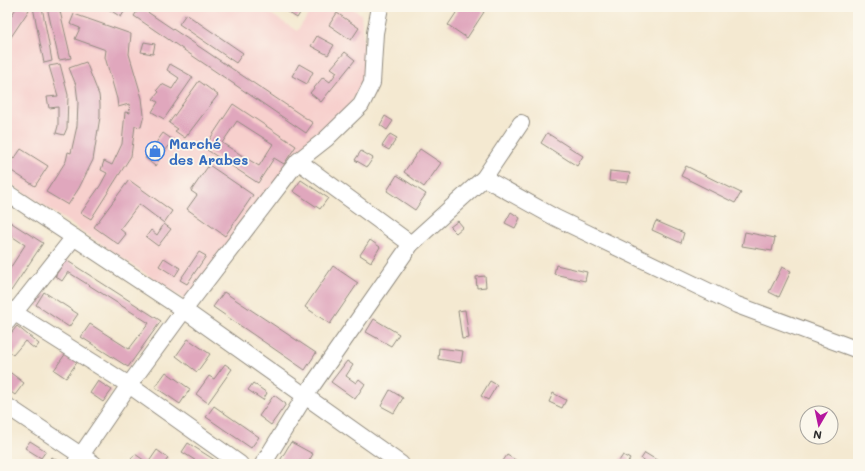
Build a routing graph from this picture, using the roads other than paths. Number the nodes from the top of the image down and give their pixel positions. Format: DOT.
graph roads {
  1 [pos="380,7"];
  2 [pos="521,123"];
  3 [pos="298,161"];
  4 [pos="484,178"];
  5 [pos="7,193"];
  6 [pos="74,237"];
  7 [pos="411,244"];
  8 [pos="184,310"];
  9 [pos="9,315"];
  10 [pos="858,350"];
  11 [pos="129,385"];
  12 [pos="305,396"];
  13 [pos="7,406"];
  14 [pos="83,461"];
  15 [pos="240,464"];
  16 [pos="262,464"];
  17 [pos="401,464"];
  1 -- 3 [label="street"];
  2 -- 4 [label="street"];
  3 -- 7 [label="street"];
  3 -- 8 [label="street"];
  4 -- 7 [label="street"];
  4 -- 10 [label="street"];
  5 -- 6 [label="street"];
  6 -- 8 [label="street"];
  6 -- 9 [label="street"];
  7 -- 12 [label="street"];
  8 -- 11 [label="street"];
  8 -- 12 [label="street"];
  9 -- 11 [label="street"];
  11 -- 14 [label="street"];
  11 -- 15 [label="street"];
  12 -- 16 [label="street"];
  12 -- 17 [label="street"];
  13 -- 14 [label="street"];
}
